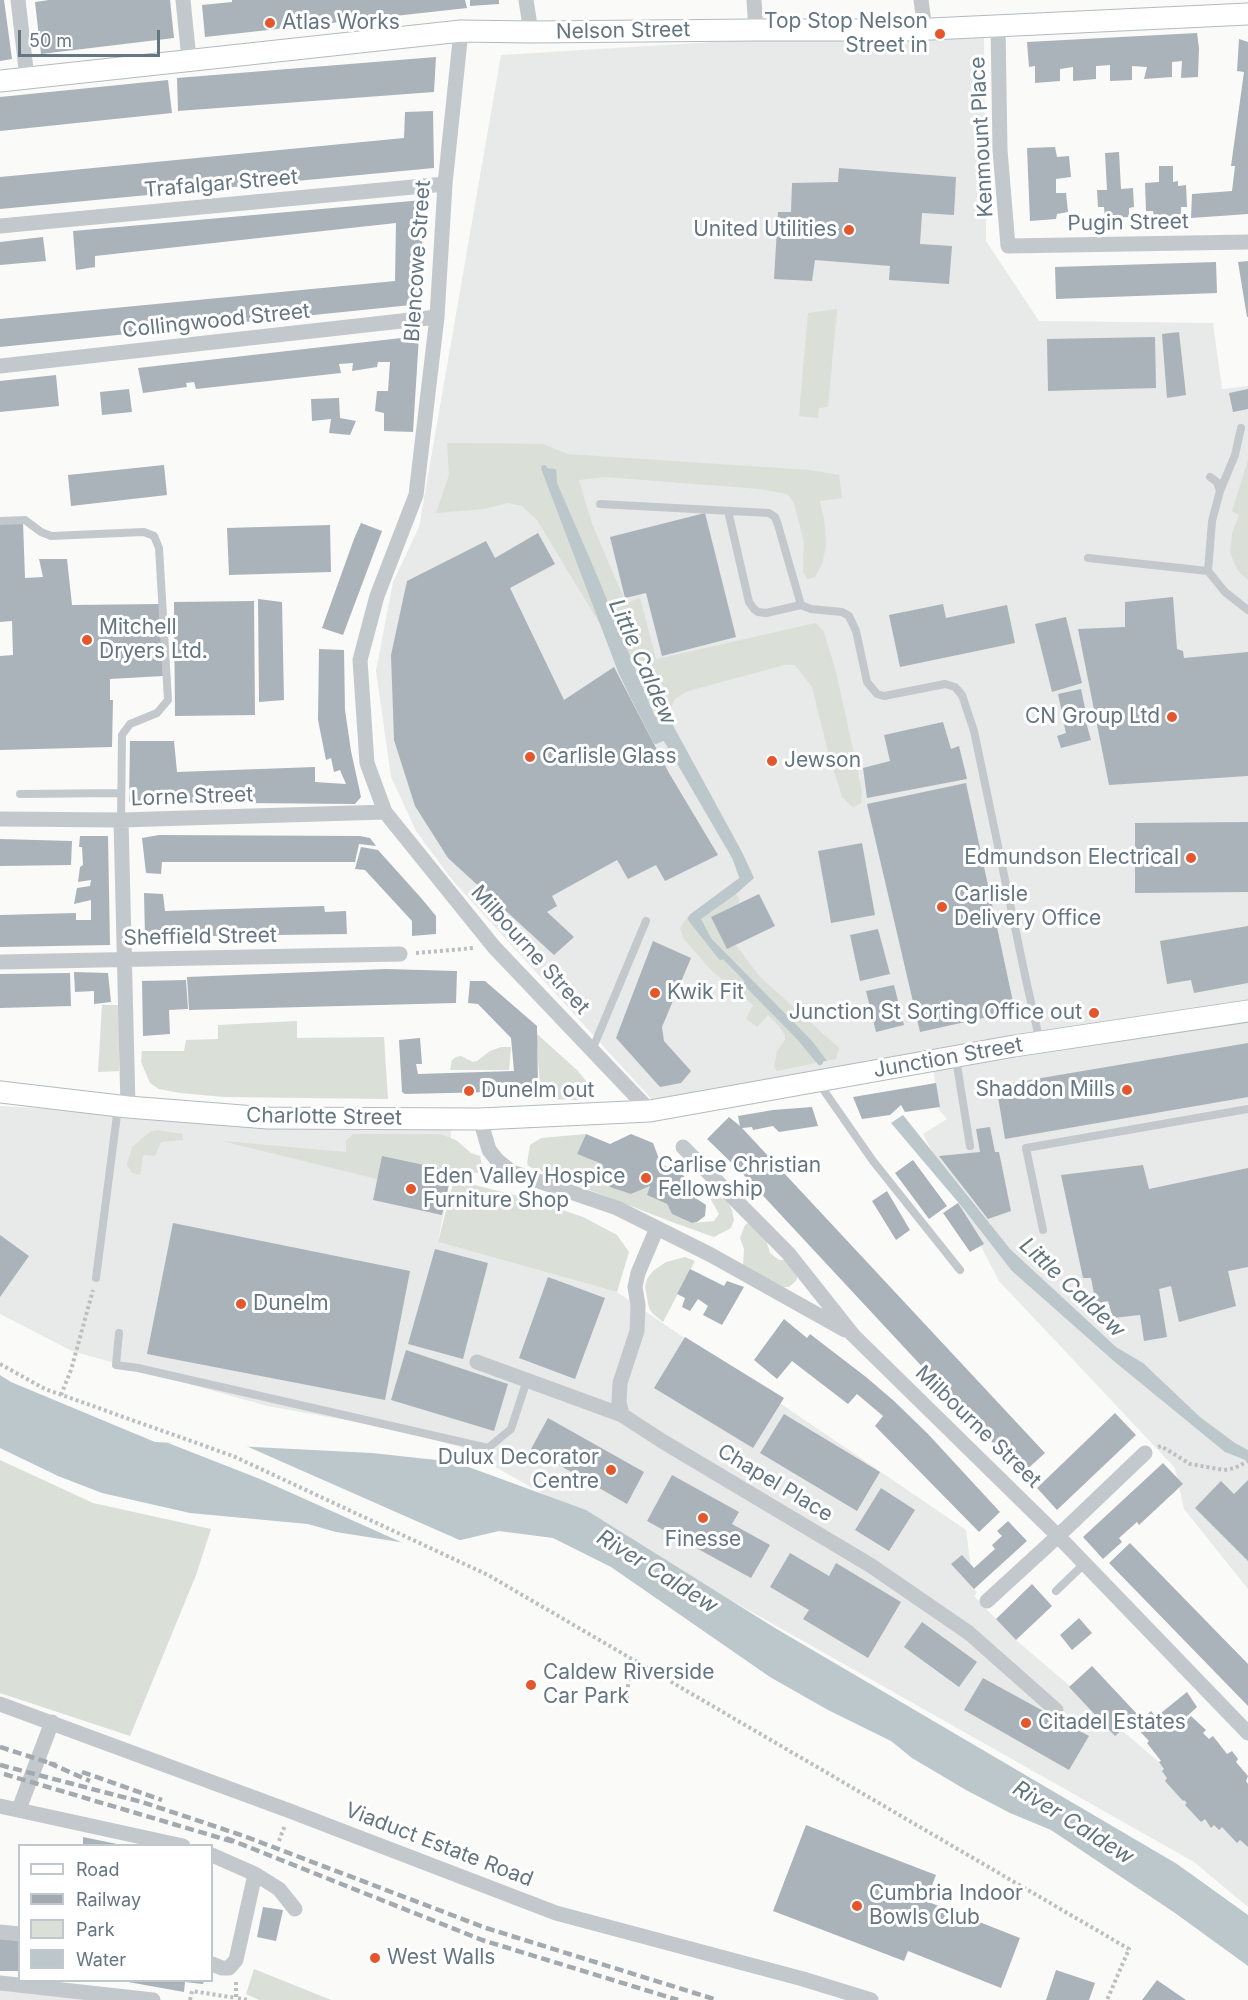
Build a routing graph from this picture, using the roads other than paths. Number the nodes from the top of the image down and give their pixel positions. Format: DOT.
graph roads {
  1 [pos="18,0"];
  2 [pos="183,0"];
  3 [pos="526,0"];
  4 [pos="754,0"];
  5 [pos="921,0"];
  6 [pos="1248,14"];
  7 [pos="998,25"];
  8 [pos="756,30"];
  9 [pos="925,30"];
  10 [pos="461,31"];
  11 [pos="531,32"];
  12 [pos="189,59"];
  13 [pos="27,78"];
  14 [pos="0,81"];
  15 [pos="445,184"];
  16 [pos="0,226"];
  17 [pos="1248,242"];
  18 [pos="1008,246"];
  19 [pos="437,317"];
  20 [pos="0,366"];
  21 [pos="1241,428"];
  22 [pos="1210,477"];
  23 [pos="1220,491"];
  24 [pos="600,504"];
  25 [pos="728,511"];
  26 [pos="0,521"];
  27 [pos="1088,558"];
  28 [pos="1208,571"];
  29 [pos="801,605"];
  30 [pos="1248,609"];
  31 [pos="122,793"];
  32 [pos="20,794"];
  33 [pos="385,812"];
  34 [pos="0,819"];
  35 [pos="121,820"];
  36 [pos="646,921"];
  37 [pos="400,954"];
  38 [pos="125,960"];
  39 [pos="0,962"];
  40 [pos="1248,1011"];
  41 [pos="1041,1043"];
  42 [pos="592,1050"];
  43 [pos="956,1056"];
  44 [pos="818,1081"];
  45 [pos="0,1092"];
  46 [pos="123,1106"];
  47 [pos="1248,1109"];
  48 [pos="650,1111"];
  49 [pos="480,1119"];
  50 [pos="970,1146"];
  51 [pos="683,1147"];
  52 [pos="657,1228"];
  53 [pos="1043,1230"];
  54 [pos="960,1270"];
  55 [pos="96,1278"];
  56 [pos="119,1334"];
  57 [pos="853,1335"];
  58 [pos="477,1362"];
  59 [pos="527,1380"];
  60 [pos="622,1415"];
  61 [pos="1145,1453"];
  62 [pos="1058,1536"];
  63 [pos="1085,1563"];
  64 [pos="1056,1591"];
  65 [pos="987,1601"];
  66 [pos="0,1704"];
  67 [pos="1056,1710"];
  68 [pos="52,1722"];
  69 [pos="1248,1733"];
  70 [pos="0,1806"];
  71 [pos="20,1809"];
  72 [pos="178,1844"];
  73 [pos="213,1855"];
  74 [pos="255,1874"];
  75 [pos="295,1909"];
  76 [pos="0,1932"];
  77 [pos="18,1934"];
  78 [pos="213,1964"];
  79 [pos="0,1983"];
  80 [pos="153,2000"];
  81 [pos="872,2000"];
  1 -- 13 [label="street"];
  2 -- 12 [label="street"];
  3 -- 11 [label="street"];
  4 -- 8 [label="street"];
  5 -- 9 [label="street"];
  6 -- 7 [label="street, Nelson Street"];
  7 -- 9 [label="street, Nelson Street"];
  7 -- 18 [label="street, Kenmount Place"];
  8 -- 9 [label="street, Nelson Street"];
  8 -- 11 [label="street, Nelson Street"];
  10 -- 11 [label="street, Nelson Street"];
  10 -- 12 [label="street, Nelson Street"];
  10 -- 15 [label="street, Blencowe Street"];
  12 -- 13 [label="street, Nelson Street"];
  13 -- 14 [label="street, Nelson Street"];
  15 -- 16 [label="street, Trafalgar Street"];
  15 -- 19 [label="street, Blencowe Street"];
  17 -- 18 [label="street, Pugin Street"];
  19 -- 20 [label="street, Collingwood Street"];
  19 -- 33 [label="street, Blencowe Street"];
  21 -- 23 [label="lane"];
  22 -- 23 [label="lane"];
  23 -- 28 [label="lane"];
  24 -- 25 [label="lane"];
  25 -- 29 [label="lane"];
  25 -- 29 [label="lane"];
  26 -- 31 [label="lane"];
  27 -- 28 [label="lane"];
  28 -- 30 [label="lane"];
  29 -- 41 [label="lane"];
  31 -- 32 [label="lane"];
  31 -- 35 [label="lane"];
  33 -- 35 [label="street, Lorne Street"];
  33 -- 42 [label="street, Milbourne Street"];
  34 -- 35 [label="street, Lorne Street"];
  35 -- 38 [label="street"];
  36 -- 42 [label="lane"];
  37 -- 38 [label="street, Sheffield Street"];
  38 -- 39 [label="street, Sheffield Street"];
  38 -- 46 [label="street"];
  40 -- 41 [label="street, Junction Street"];
  41 -- 43 [label="street, Junction Street"];
  42 -- 48 [label="street, Milbourne Street"];
  43 -- 44 [label="street, Junction Street"];
  43 -- 50 [label="lane"];
  44 -- 48 [label="street, Junction Street"];
  44 -- 54 [label="lane"];
  45 -- 46 [label="street, Charlotte Street"];
  46 -- 49 [label="street, Charlotte Street"];
  46 -- 55 [label="lane"];
  47 -- 53 [label="lane"];
  48 -- 49 [label="street, Charlotte Street"];
  49 -- 52 [label="street"];
  51 -- 57 [label="street, Milbourne Street"];
  52 -- 57 [label="street"];
  52 -- 60 [label="street"];
  56 -- 59 [label="lane"];
  57 -- 62 [label="street, Milbourne Street"];
  58 -- 59 [label="street, Chapel Place"];
  59 -- 60 [label="street, Chapel Place"];
  60 -- 67 [label="street, Chapel Place"];
  61 -- 62 [label="street"];
  62 -- 63 [label="street, Milbourne Street"];
  62 -- 65 [label="street"];
  63 -- 64 [label="lane"];
  63 -- 69 [label="street, Milbourne Street"];
  66 -- 68 [label="street, Viaduct Estate Road"];
  68 -- 71 [label="street"];
  68 -- 81 [label="street, Viaduct Estate Road"];
  70 -- 71 [label="street"];
  71 -- 72 [label="street"];
  73 -- 74 [label="street"];
  74 -- 75 [label="street"];
  74 -- 78 [label="street"];
  76 -- 77 [label="street"];
  79 -- 80 [label="street"];
}
